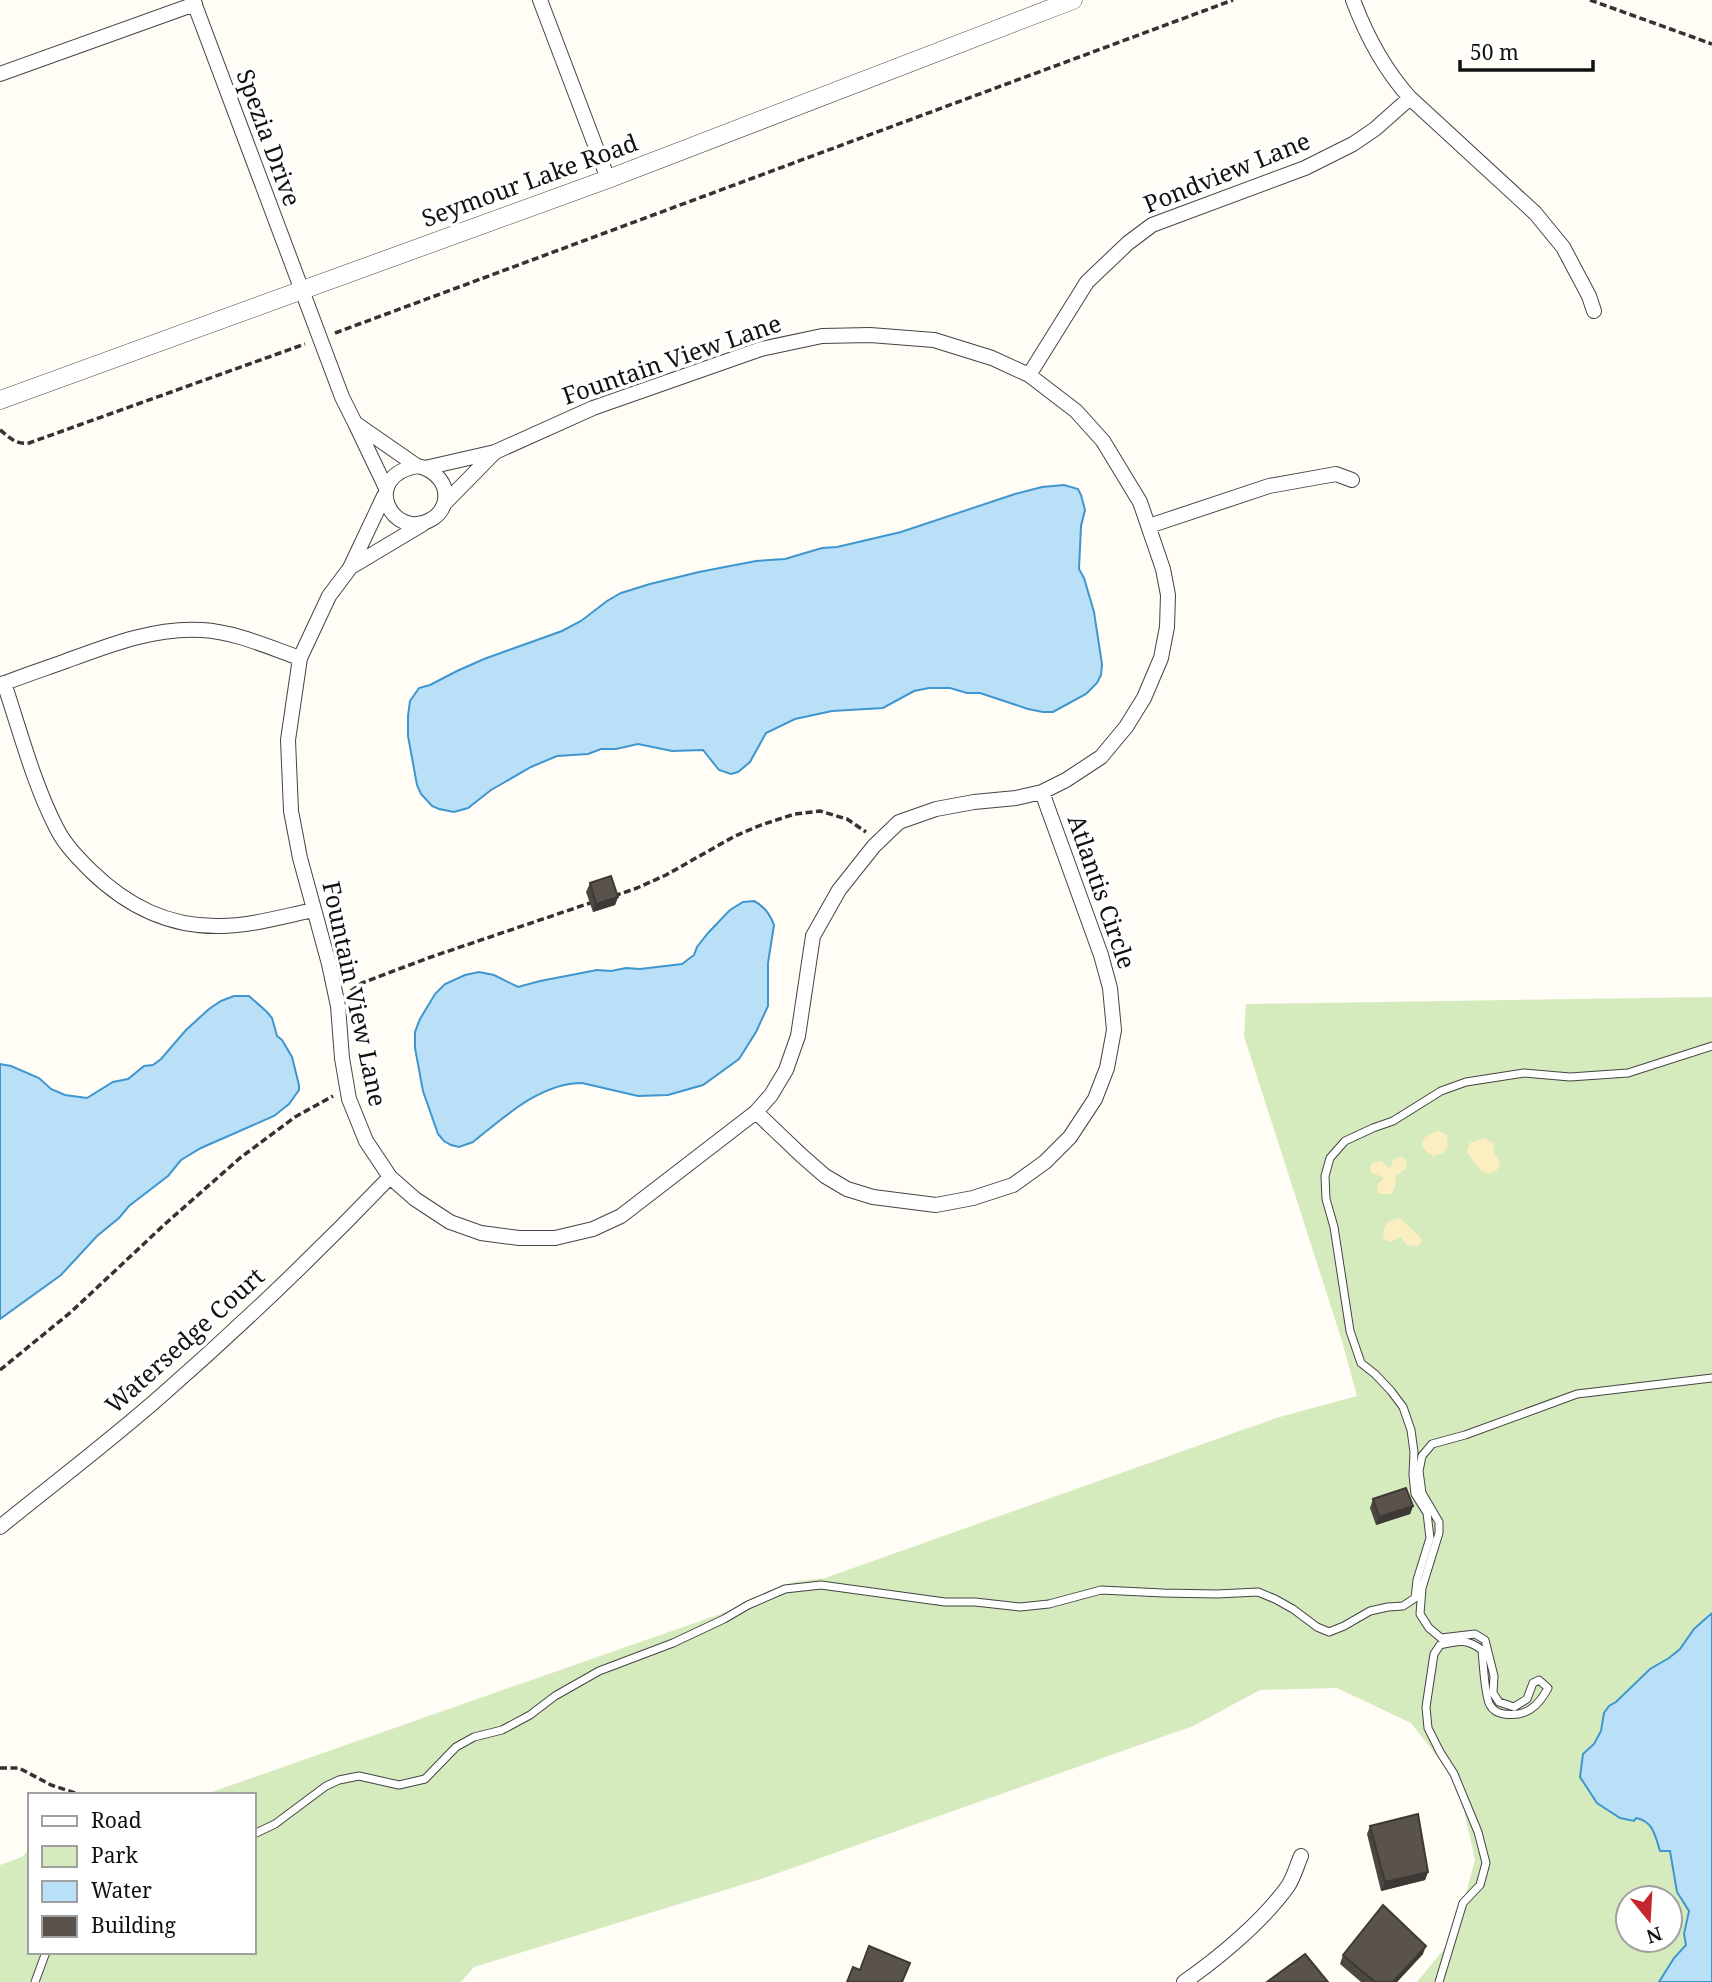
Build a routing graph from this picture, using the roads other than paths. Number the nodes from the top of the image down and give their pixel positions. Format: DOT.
graph roads {
  1 [pos="540,0"];
  2 [pos="1073,0"];
  3 [pos="1353,0"];
  4 [pos="194,2"];
  5 [pos="0,74"];
  6 [pos="1410,98"];
  7 [pos="608,179"];
  8 [pos="302,291"];
  9 [pos="1594,311"];
  10 [pos="1029,375"];
  11 [pos="0,400"];
  12 [pos="355,423"];
  13 [pos="495,452"];
  14 [pos="421,467"];
  15 [pos="1352,481"];
  16 [pos="385,492"];
  17 [pos="445,503"];
  18 [pos="424,524"];
  19 [pos="1149,526"];
  20 [pos="350,568"];
  21 [pos="300,658"];
  22 [pos="2,684"];
  23 [pos="1042,792"];
  24 [pos="314,910"];
  25 [pos="1712,1046"];
  26 [pos="757,1112"];
  27 [pos="390,1177"];
  28 [pos="1712,1378"];
  29 [pos="0,1527"];
  30 [pos="256,1834"];
  31 [pos="1301,1856"];
  32 [pos="45,1954"];
  33 [pos="35,1982"];
  34 [pos="1184,1982"];
  35 [pos="1439,1982"];
  1 -- 7 [label="street"];
  2 -- 7 [label="street, Seymour Lake Road"];
  3 -- 6 [label="street"];
  4 -- 5 [label="street"];
  4 -- 8 [label="street, Spezia Drive"];
  6 -- 9 [label="street"];
  6 -- 10 [label="street, Pondview Lane"];
  7 -- 8 [label="street, Seymour Lake Road"];
  8 -- 11 [label="street, Seymour Lake Road"];
  8 -- 12 [label="street, Spezia Drive"];
  10 -- 13 [label="street, Fountain View Lane"];
  10 -- 19 [label="street, Fountain View Lane"];
  12 -- 14 [label="street"];
  12 -- 16 [label="street"];
  13 -- 14 [label="street, Fountain View Lane"];
  13 -- 17 [label="street, Fountain View Lane"];
  14 -- 16 [label="street"];
  14 -- 17 [label="street"];
  15 -- 19 [label="street"];
  16 -- 18 [label="street"];
  16 -- 20 [label="street, Fountain View Lane"];
  17 -- 18 [label="street"];
  18 -- 20 [label="street, Fountain View Lane"];
  19 -- 23 [label="street, Fountain View Lane"];
  20 -- 21 [label="street, Fountain View Lane"];
  21 -- 22 [label="street"];
  21 -- 24 [label="street, Fountain View Lane"];
  22 -- 24 [label="street"];
  23 -- 26 [label="street, Fountain View Lane"];
  23 -- 26 [label="street, Atlantis Circle"];
  24 -- 27 [label="street, Fountain View Lane"];
  25 -- 30 [label="lane"];
  26 -- 27 [label="street, Fountain View Lane"];
  27 -- 29 [label="street, Watersedge Court"];
  28 -- 35 [label="lane"];
  31 -- 34 [label="street"];
  32 -- 33 [label="lane"];
}
